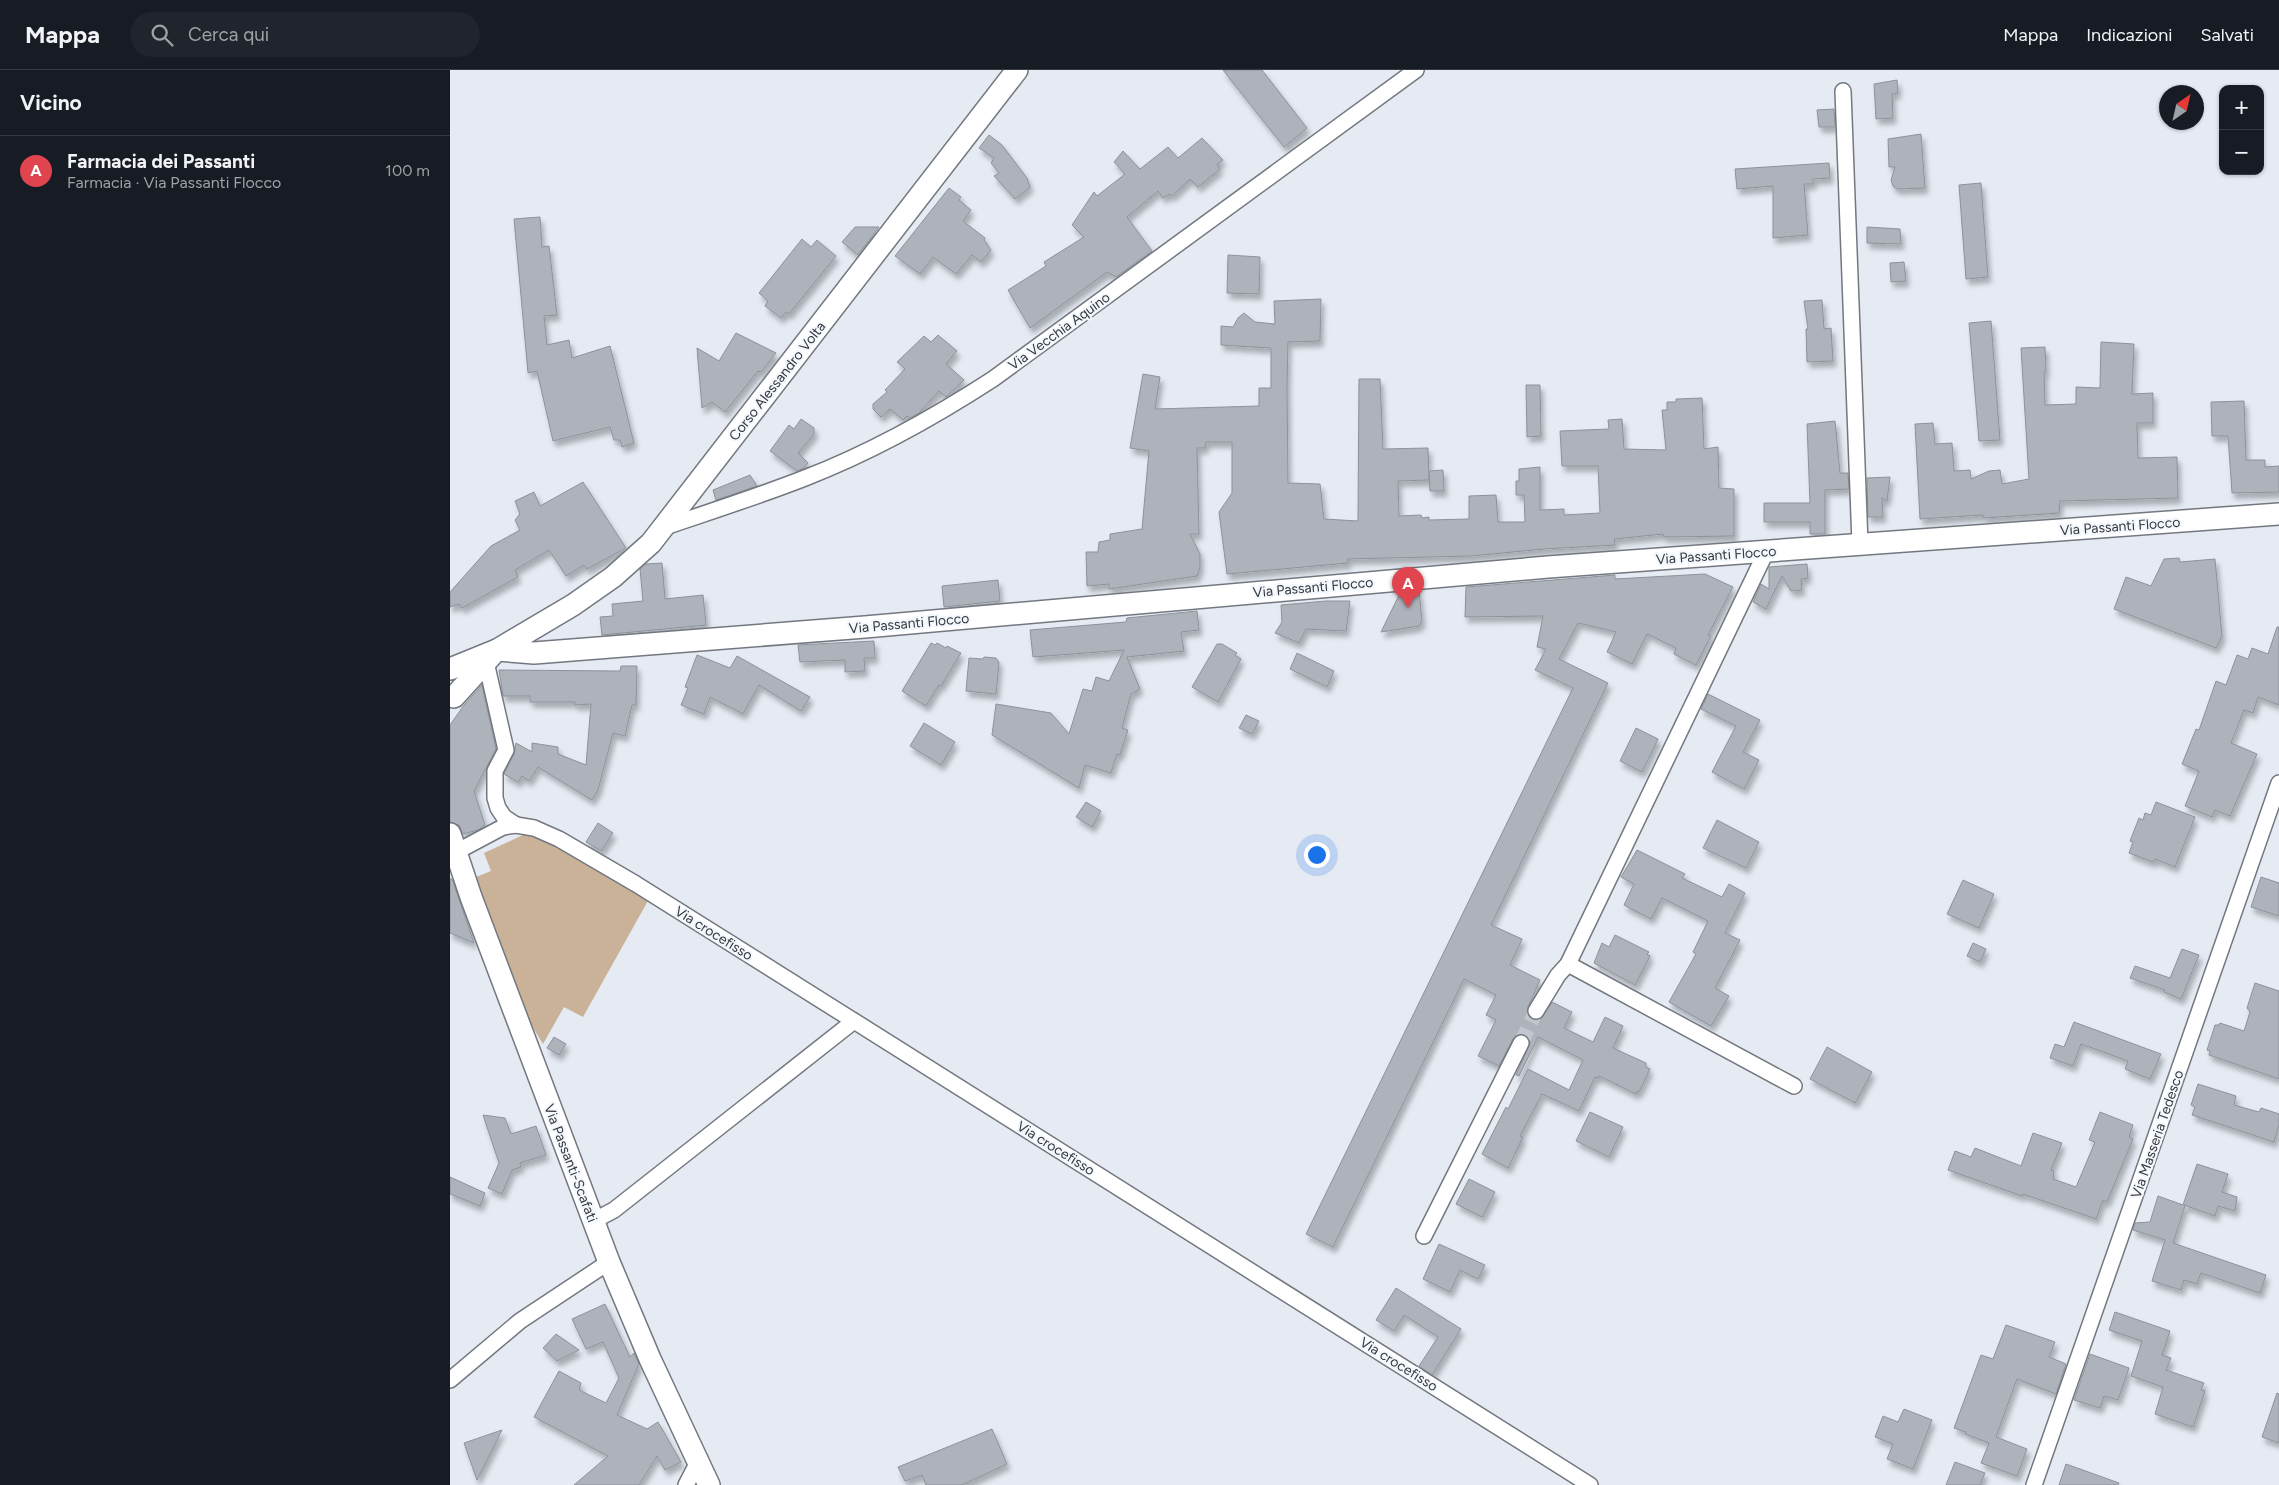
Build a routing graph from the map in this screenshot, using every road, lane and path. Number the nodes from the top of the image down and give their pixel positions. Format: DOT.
graph roads {
  1 [pos="1017,70"];
  2 [pos="1416,70"];
  3 [pos="1843,91"];
  4 [pos="2279,514"];
  5 [pos="665,526"];
  6 [pos="1860,544"];
  7 [pos="1766,552"];
  8 [pos="491,656"];
  9 [pos="450,668"];
  10 [pos="451,696"];
  11 [pos="2279,783"];
  12 [pos="516,825"];
  13 [pos="453,843"];
  14 [pos="1568,964"];
  15 [pos="1536,1011"];
  16 [pos="854,1021"];
  17 [pos="1521,1042"];
  18 [pos="1794,1086"];
  19 [pos="593,1221"];
  20 [pos="1424,1236"];
  21 [pos="609,1262"];
  22 [pos="450,1380"];
  23 [pos="698,1462"];
  24 [pos="686,1485"];
  25 [pos="709,1485"];
  26 [pos="1590,1485"];
  27 [pos="2034,1485"];
  1 -- 5 [label="main road, Corso Alessandro Volta"];
  2 -- 5 [label="street, Via Vecchia Aquino"];
  3 -- 6 [label="street"];
  4 -- 6 [label="main road, Via Passanti Flocco"];
  5 -- 8 [label="main road, Corso Alessandro Volta"];
  6 -- 7 [label="main road, Via Passanti Flocco"];
  7 -- 8 [label="main road, Via Passanti Flocco"];
  7 -- 14 [label="street"];
  8 -- 9 [label="main road"];
  8 -- 10 [label="main road"];
  8 -- 12 [label="street, Via crocefisso"];
  11 -- 27 [label="street, Via Masseria Tedesco"];
  12 -- 13 [label="street"];
  12 -- 16 [label="street, Via crocefisso"];
  13 -- 19 [label="main road, Via Passanti-Scafati"];
  14 -- 15 [label="street"];
  14 -- 18 [label="street"];
  16 -- 19 [label="street"];
  16 -- 26 [label="street, Via crocefisso"];
  17 -- 20 [label="street"];
  19 -- 21 [label="main road, Via Passanti-Scafati"];
  21 -- 22 [label="street"];
  21 -- 23 [label="main road, Via Passanti-Scafati"];
  23 -- 24 [label="street"];
  23 -- 25 [label="main road, Via Passanti-Scafati"];
}
